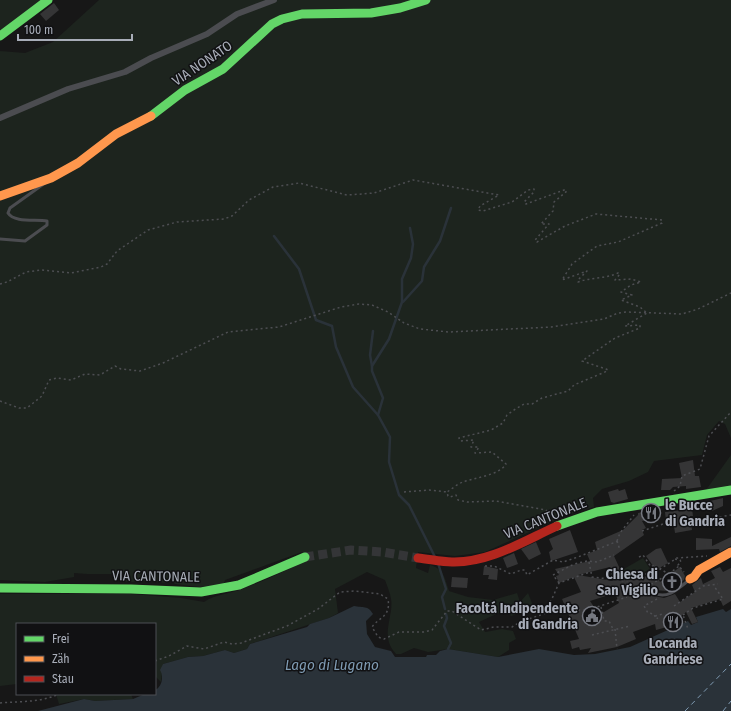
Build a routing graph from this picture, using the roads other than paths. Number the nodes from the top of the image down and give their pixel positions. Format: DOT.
graph roads {
  1 [pos="48,0"];
  2 [pos="274,0"];
  3 [pos="426,0"];
  4 [pos="0,36"];
  5 [pos="0,118"];
  6 [pos="51,178"];
  7 [pos="0,196"];
  8 [pos="0,239"];
  9 [pos="731,490"];
  10 [pos="731,552"];
  11 [pos="305,557"];
  12 [pos="418,558"];
  13 [pos="690,579"];
  14 [pos="0,588"];
  15 [pos="655,593"];
  1 -- 4 [label="main road"];
  2 -- 5 [label="street, VIA NONATO"];
  3 -- 6 [label="main road, VIA NONATO"];
  6 -- 7 [label="main road, VIA NONATO"];
  6 -- 8 [label="lane, VIA NONATO"];
  9 -- 12 [label="main road, VIA CANTONALE"];
  10 -- 13 [label="main road"];
  11 -- 14 [label="main road, VIA CANTONALE"];
  13 -- 15 [label="lane"];
}
